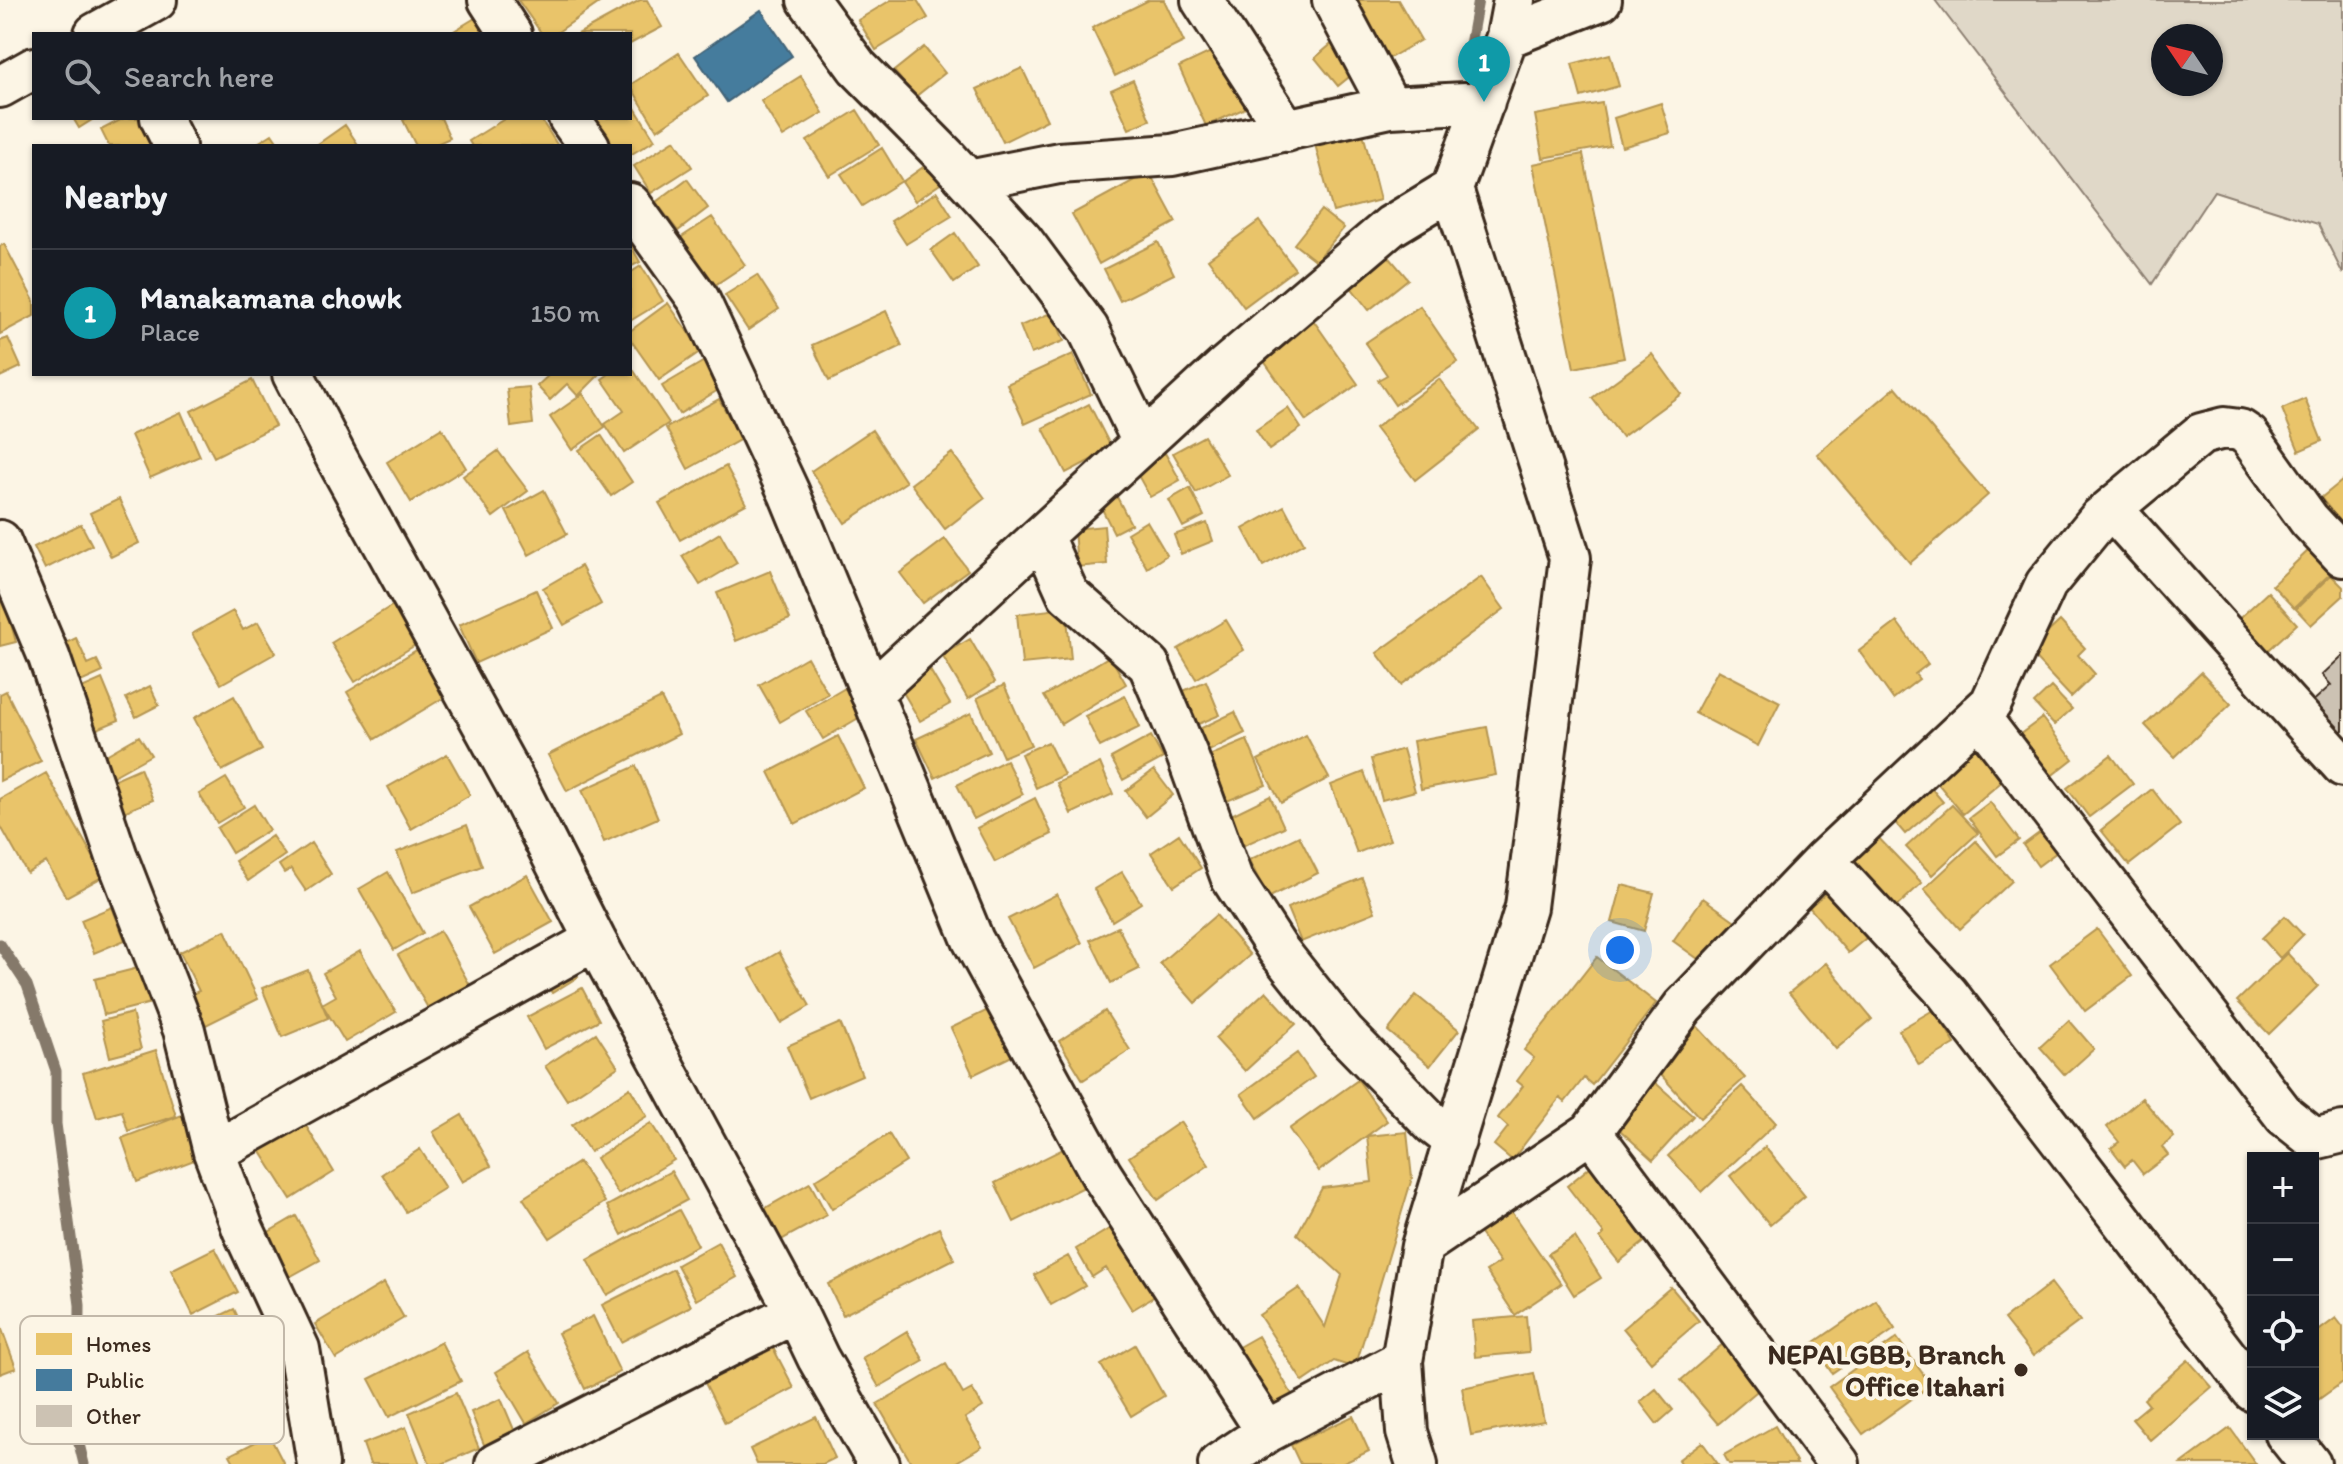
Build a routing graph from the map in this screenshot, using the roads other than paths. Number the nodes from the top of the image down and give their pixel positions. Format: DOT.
graph roads {
  1 [pos="156,0"];
  2 [pos="489,0"];
  3 [pos="808,0"];
  4 [pos="1202,0"];
  5 [pos="1333,0"];
  6 [pos="1601,0"];
  7 [pos="1510,18"];
  8 [pos="108,31"];
  9 [pos="510,32"];
  10 [pos="32,69"];
  11 [pos="0,87"];
  12 [pos="1484,102"];
  13 [pos="1390,107"];
  14 [pos="162,120"];
  15 [pos="570,120"];
  16 [pos="1287,131"];
  17 [pos="174,144"];
  18 [pos="588,144"];
  19 [pos="968,181"];
  20 [pos="1452,189"];
  21 [pos="632,207"];
  22 [pos="294,376"];
  23 [pos="1143,442"];
  24 [pos="2112,509"];
  25 [pos="1042,536"];
  26 [pos="0,541"];
  27 [pos="2343,556"];
  28 [pos="871,693"];
  29 [pos="1978,715"];
  30 [pos="2343,766"];
  31 [pos="1824,860"];
  32 [pos="595,940"];
  33 [pos="1591,1132"];
  34 [pos="2343,1132"];
  35 [pos="1455,1141"];
  36 [pos="214,1152"];
  37 [pos="1422,1246"];
  38 [pos="796,1312"];
  39 [pos="284,1316"];
  40 [pos="284,1317"];
  41 [pos="1402,1361"];
  42 [pos="2247,1383"];
  43 [pos="1267,1432"];
  44 [pos="2291,1440"];
  45 [pos="318,1464"];
  46 [pos="496,1464"];
  47 [pos="879,1464"];
  48 [pos="1219,1464"];
  49 [pos="1417,1464"];
  50 [pos="1839,1464"];
  51 [pos="2310,1464"];
  1 -- 8 [label="street"];
  2 -- 9 [label="street"];
  3 -- 19 [label="street"];
  4 -- 16 [label="street"];
  5 -- 13 [label="street"];
  6 -- 7 [label="street"];
  7 -- 12 [label="street"];
  10 -- 11 [label="street"];
  12 -- 13 [label="street"];
  12 -- 20 [label="street"];
  13 -- 16 [label="street"];
  14 -- 17 [label="street"];
  15 -- 18 [label="street"];
  16 -- 19 [label="street"];
  19 -- 23 [label="street"];
  20 -- 23 [label="street"];
  20 -- 35 [label="street"];
  21 -- 28 [label="street"];
  22 -- 32 [label="street"];
  23 -- 25 [label="street"];
  24 -- 27 [label="street"];
  24 -- 29 [label="street"];
  24 -- 30 [label="street"];
  25 -- 28 [label="street"];
  25 -- 35 [label="street"];
  26 -- 36 [label="street"];
  28 -- 43 [label="street"];
  29 -- 31 [label="street"];
  29 -- 34 [label="street"];
  31 -- 33 [label="street"];
  31 -- 42 [label="street"];
  32 -- 36 [label="street"];
  32 -- 38 [label="street"];
  33 -- 37 [label="street"];
  33 -- 50 [label="street"];
  35 -- 37 [label="street"];
  36 -- 39 [label="street"];
  37 -- 41 [label="street"];
  38 -- 46 [label="street"];
  38 -- 47 [label="street"];
  40 -- 45 [label="street"];
  41 -- 43 [label="street"];
  41 -- 49 [label="street"];
  43 -- 48 [label="street"];
  44 -- 51 [label="street"];
}
